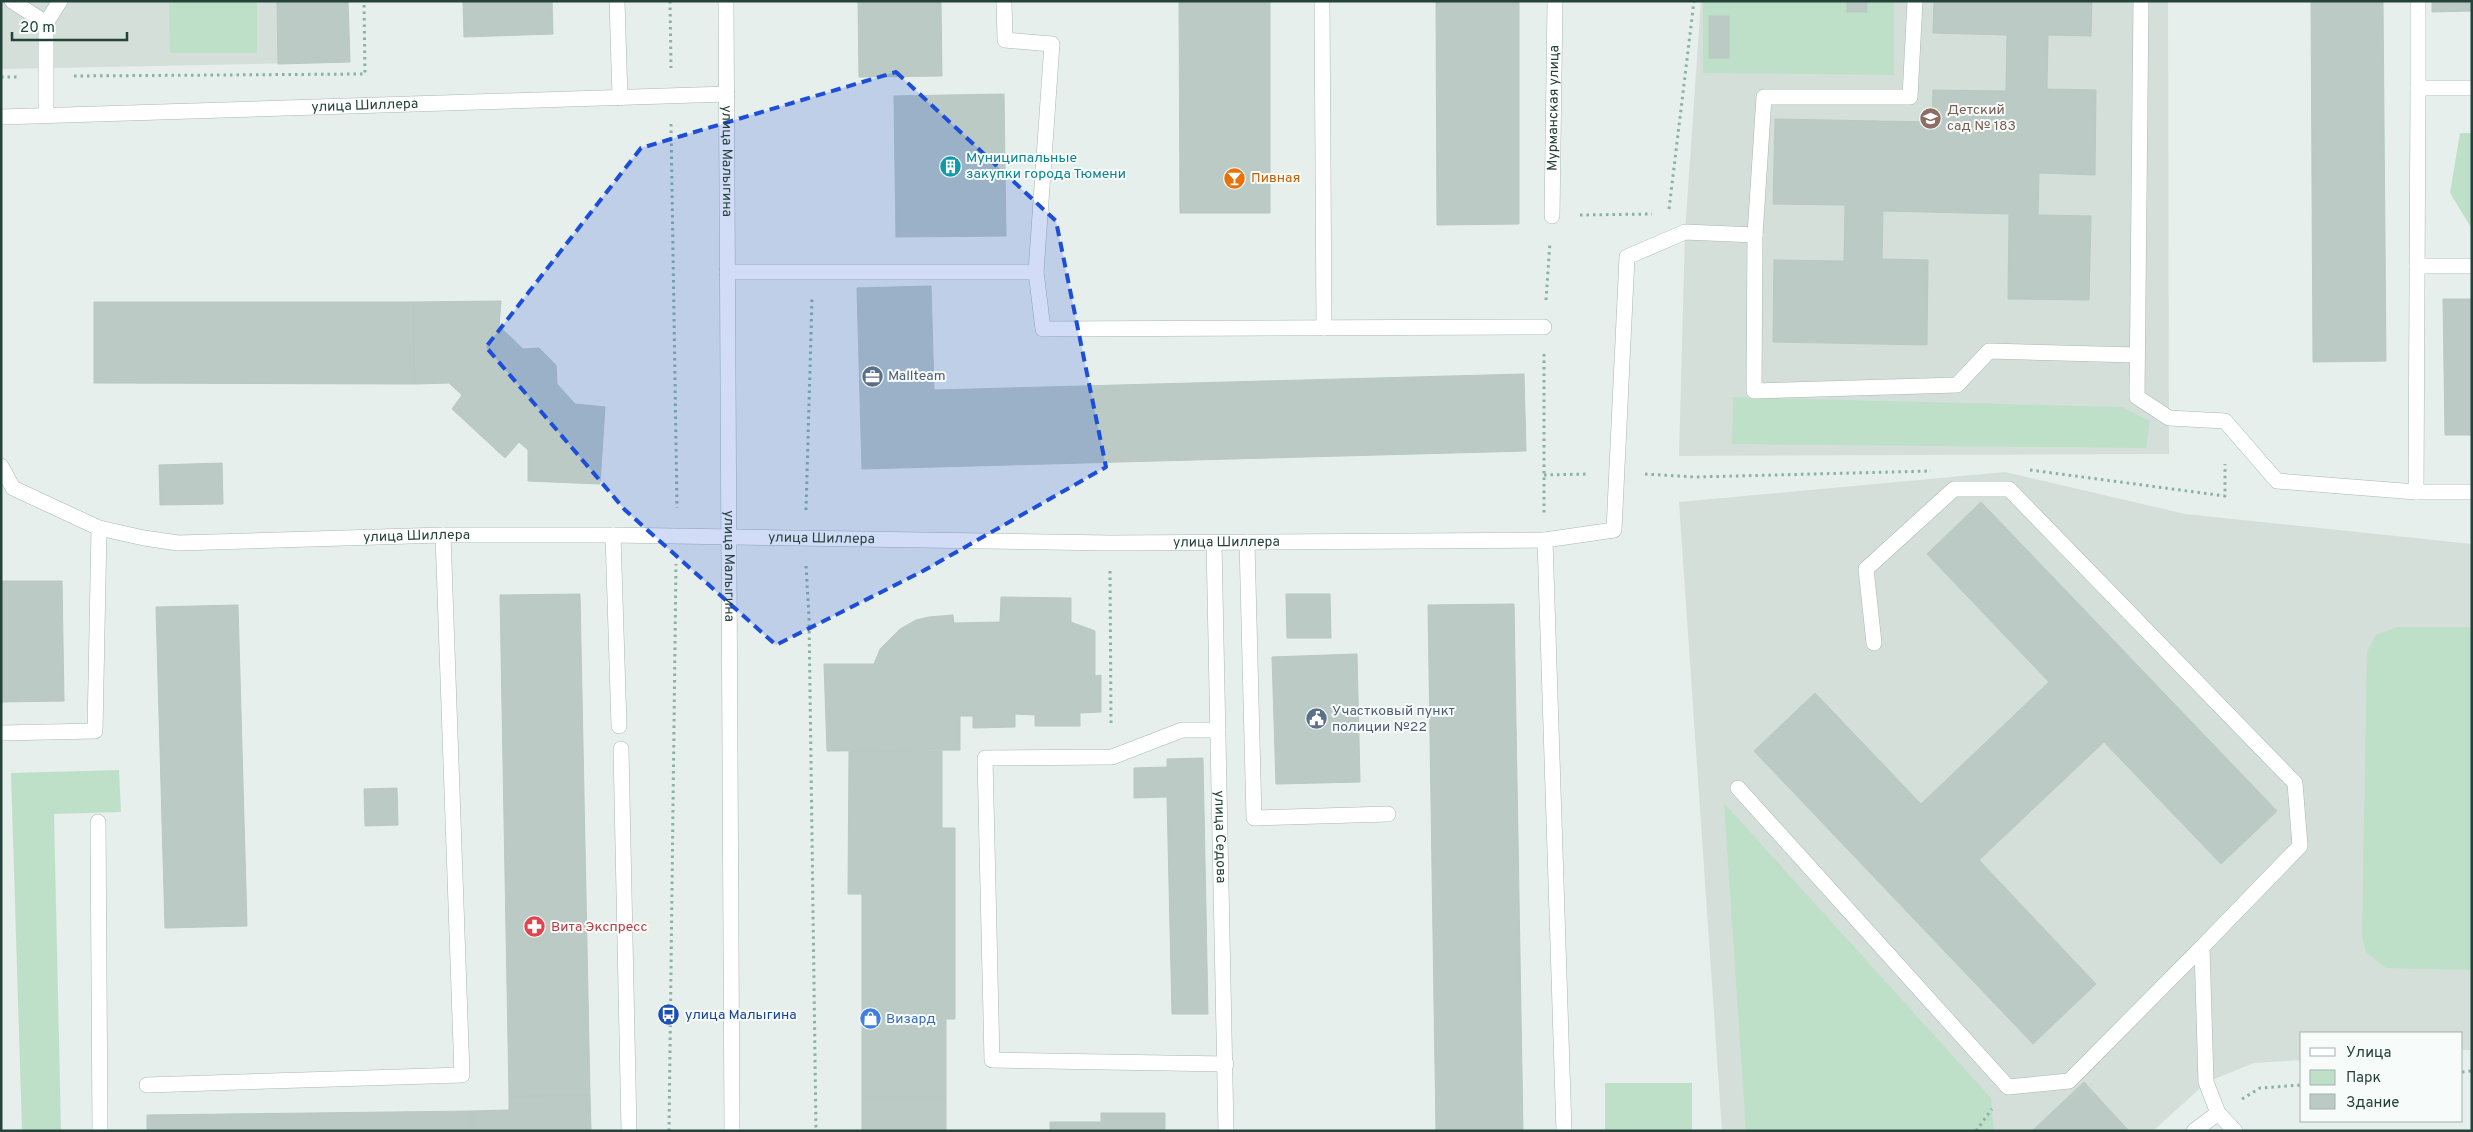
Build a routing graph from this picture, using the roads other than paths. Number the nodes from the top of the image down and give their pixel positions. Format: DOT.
graph roads {
  1 [pos="12,1"];
  2 [pos="60,1"];
  3 [pos="616,1"];
  4 [pos="726,1"];
  5 [pos="1004,1"];
  6 [pos="1322,1"];
  7 [pos="1555,1"];
  8 [pos="1915,1"];
  9 [pos="2141,1"];
  10 [pos="2418,1"];
  11 [pos="46,23"];
  12 [pos="2418,88"];
  13 [pos="2472,88"];
  14 [pos="727,94"];
  15 [pos="620,98"];
  16 [pos="46,115"];
  17 [pos="1,117"];
  18 [pos="1552,216"];
  19 [pos="1755,235"];
  20 [pos="2417,266"];
  21 [pos="2472,266"];
  22 [pos="727,272"];
  23 [pos="1036,272"];
  24 [pos="1544,327"];
  25 [pos="1324,328"];
  26 [pos="2136,355"];
  27 [pos="1,466"];
  28 [pos="7,488"];
  29 [pos="2416,492"];
  30 [pos="2472,492"];
  31 [pos="99,528"];
  32 [pos="444,535"];
  33 [pos="613,535"];
  34 [pos="730,535"];
  35 [pos="1544,540"];
  36 [pos="1247,542"];
  37 [pos="1214,543"];
  38 [pos="1874,643"];
  39 [pos="619,726"];
  40 [pos="1218,730"];
  41 [pos="1,734"];
  42 [pos="621,749"];
  43 [pos="1738,788"];
  44 [pos="1388,814"];
  45 [pos="98,822"];
  46 [pos="2202,948"];
  47 [pos="1226,1064"];
  48 [pos="147,1085"];
  49 [pos="2218,1113"];
  50 [pos="100,1131"];
  51 [pos="629,1131"];
  52 [pos="732,1131"];
  53 [pos="1226,1131"];
  54 [pos="1564,1131"];
  55 [pos="2194,1131"];
  56 [pos="2235,1131"];
  1 -- 11 [label="street"];
  2 -- 11 [label="street"];
  3 -- 15 [label="street"];
  4 -- 14 [label="street, улица Малыгина"];
  5 -- 23 [label="street"];
  6 -- 25 [label="street"];
  7 -- 18 [label="street, Мурманская улица"];
  8 -- 19 [label="street"];
  9 -- 26 [label="street"];
  10 -- 12 [label="street"];
  11 -- 16 [label="street"];
  12 -- 13 [label="street"];
  12 -- 20 [label="street"];
  14 -- 15 [label="street, улица Шиллера"];
  14 -- 22 [label="street, улица Малыгина"];
  15 -- 16 [label="street, улица Шиллера"];
  16 -- 17 [label="street, улица Шиллера"];
  19 -- 26 [label="street"];
  19 -- 35 [label="street, улица Шиллера"];
  20 -- 21 [label="street"];
  20 -- 29 [label="street"];
  22 -- 23 [label="street"];
  22 -- 34 [label="street, улица Малыгина"];
  23 -- 25 [label="street"];
  24 -- 25 [label="street"];
  26 -- 29 [label="street"];
  27 -- 28 [label="street"];
  28 -- 31 [label="street, улица Шиллера"];
  29 -- 30 [label="street"];
  31 -- 32 [label="street, улица Шиллера"];
  31 -- 41 [label="street"];
  32 -- 33 [label="street, улица Шиллера"];
  32 -- 48 [label="street"];
  33 -- 34 [label="street, улица Шиллера"];
  33 -- 39 [label="street"];
  34 -- 37 [label="street, улица Шиллера"];
  34 -- 52 [label="street, улица Малыгина"];
  35 -- 36 [label="street, улица Шиллера"];
  35 -- 54 [label="street"];
  36 -- 37 [label="street, улица Шиллера"];
  36 -- 44 [label="street"];
  37 -- 40 [label="street, улица Седова"];
  38 -- 46 [label="street"];
  40 -- 47 [label="street, улица Седова"];
  40 -- 47 [label="street"];
  42 -- 51 [label="street"];
  43 -- 46 [label="street"];
  45 -- 50 [label="street"];
  46 -- 49 [label="street"];
  47 -- 53 [label="street, улица Седова"];
  49 -- 55 [label="street"];
  49 -- 56 [label="street"];
}
